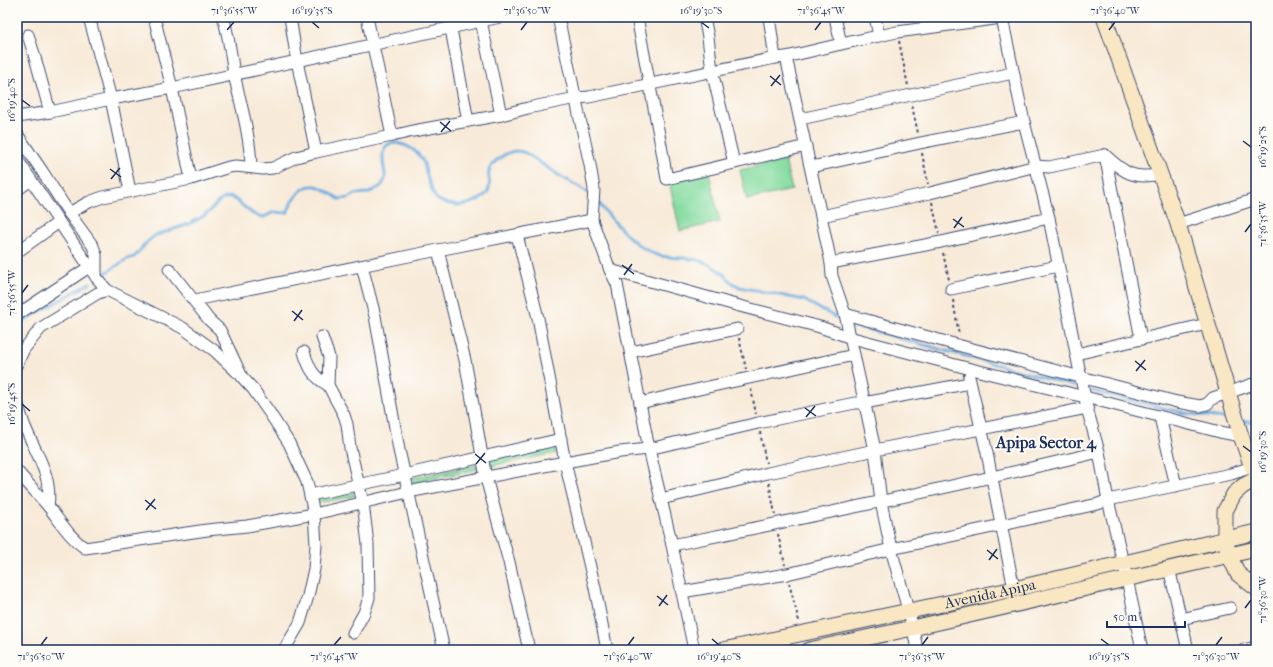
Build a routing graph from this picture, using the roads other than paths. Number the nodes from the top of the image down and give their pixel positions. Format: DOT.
graph roads {
  1 [pos="89,17"];
  2 [pos="154,17"];
  3 [pos="223,17"];
  4 [pos="290,17"];
  5 [pos="367,17"];
  6 [pos="500,17"];
  7 [pos="558,17"];
  8 [pos="637,17"];
  9 [pos="704,17"];
  10 [pos="769,17"];
  11 [pos="835,17"];
  12 [pos="875,17"];
  13 [pos="1104,17"];
  14 [pos="1006,18"];
  15 [pos="481,21"];
  16 [pos="450,28"];
  17 [pos="28,35"];
  18 [pos="879,36"];
  19 [pos="841,44"];
  20 [pos="373,45"];
  21 [pos="781,58"];
  22 [pos="297,61"];
  23 [pos="712,71"];
  24 [pos="1013,73"];
  25 [pos="235,75"];
  26 [pos="649,84"];
  27 [pos="172,88"];
  28 [pos="576,98"];
  29 [pos="111,99"];
  30 [pos="50,112"];
  31 [pos="501,115"];
  32 [pos="17,117"];
  33 [pos="800,119"];
  34 [pos="468,121"];
  35 [pos="1024,122"];
  36 [pos="17,134"];
  37 [pos="392,136"];
  38 [pos="806,146"];
  39 [pos="316,152"];
  40 [pos="1105,155"];
  41 [pos="17,159"];
  42 [pos="734,163"];
  43 [pos="1036,166"];
  44 [pos="251,167"];
  45 [pos="811,167"];
  46 [pos="1161,174"];
  47 [pos="191,179"];
  48 [pos="31,180"];
  49 [pos="17,190"];
  50 [pos="130,191"];
  51 [pos="1256,199"];
  52 [pos="69,213"];
  53 [pos="821,216"];
  54 [pos="1049,218"];
  55 [pos="592,220"];
  56 [pos="59,222"];
  57 [pos="1178,224"];
  58 [pos="517,235"];
  59 [pos="438,250"];
  60 [pos="17,252"];
  61 [pos="831,263"];
  62 [pos="362,266"];
  63 [pos="1058,266"];
  64 [pos="89,267"];
  65 [pos="169,269"];
  66 [pos="610,270"];
  67 [pos="96,277"];
  68 [pos="951,289"];
  69 [pos="107,290"];
  70 [pos="195,300"];
  71 [pos="845,314"];
  72 [pos="17,315"];
  73 [pos="1207,324"];
  74 [pos="737,329"];
  75 [pos="322,337"];
  76 [pos="849,337"];
  77 [pos="1141,339"];
  78 [pos="304,352"];
  79 [pos="631,352"];
  80 [pos="1076,354"];
  81 [pos="854,355"];
  82 [pos="17,364"];
  83 [pos="967,368"];
  84 [pos="242,377"];
  85 [pos="1081,377"];
  86 [pos="1256,383"];
  87 [pos="970,384"];
  88 [pos="328,385"];
  89 [pos="1229,393"];
  90 [pos="17,402"];
  91 [pos="1086,402"];
  92 [pos="640,403"];
  93 [pos="864,403"];
  94 [pos="1160,417"];
  95 [pos="981,429"];
  96 [pos="1241,436"];
  97 [pos="560,439"];
  98 [pos="649,449"];
  99 [pos="875,450"];
  100 [pos="1099,452"];
  101 [pos="482,456"];
  102 [pos="565,462"];
  103 [pos="17,471"];
  104 [pos="1255,472"];
  105 [pos="404,475"];
  106 [pos="486,478"];
  107 [pos="992,478"];
  108 [pos="358,484"];
  109 [pos="1176,486"];
  110 [pos="408,492"];
  111 [pos="310,495"];
  112 [pos="661,499"];
  113 [pos="1108,500"];
  114 [pos="881,502"];
  115 [pos="363,503"];
  116 [pos="48,506"];
  117 [pos="314,514"];
  118 [pos="1001,526"];
  119 [pos="1256,532"];
  120 [pos="672,545"];
  121 [pos="1227,547"];
  122 [pos="891,549"];
  123 [pos="1256,549"];
  124 [pos="1123,564"];
  125 [pos="1169,568"];
  126 [pos="1127,578"];
  127 [pos="1256,588"];
  128 [pos="1014,589"];
  129 [pos="682,592"];
  130 [pos="1230,608"];
  131 [pos="908,612"];
  132 [pos="1181,620"];
  133 [pos="913,628"];
  134 [pos="353,633"];
  135 [pos="1256,647"];
  136 [pos="284,650"];
  137 [pos="444,650"];
  138 [pos="529,650"];
  139 [pos="607,650"];
  140 [pos="694,650"];
  141 [pos="723,650"];
  142 [pos="809,650"];
  143 [pos="917,650"];
  144 [pos="1142,650"];
  145 [pos="1188,650"];
  146 [pos="1243,650"];
  1 -- 29 [label="street"];
  2 -- 27 [label="street"];
  3 -- 25 [label="street"];
  4 -- 22 [label="street"];
  5 -- 20 [label="street"];
  6 -- 15 [label="street"];
  7 -- 28 [label="street"];
  8 -- 26 [label="street"];
  9 -- 23 [label="street"];
  10 -- 21 [label="street"];
  11 -- 19 [label="street"];
  12 -- 18 [label="street"];
  13 -- 46 [label="street"];
  14 -- 18 [label="street"];
  14 -- 24 [label="street"];
  15 -- 16 [label="street"];
  15 -- 31 [label="street"];
  16 -- 20 [label="street"];
  16 -- 34 [label="street"];
  17 -- 30 [label="street"];
  18 -- 19 [label="street"];
  19 -- 21 [label="street"];
  20 -- 22 [label="street"];
  20 -- 37 [label="street"];
  21 -- 23 [label="street"];
  21 -- 33 [label="street"];
  22 -- 25 [label="street"];
  22 -- 39 [label="street"];
  23 -- 26 [label="street"];
  23 -- 42 [label="street"];
  24 -- 33 [label="street"];
  24 -- 35 [label="street"];
  25 -- 27 [label="street"];
  25 -- 44 [label="street"];
  26 -- 28 [label="street"];
  26 -- 42 [label="street"];
  27 -- 29 [label="street"];
  27 -- 47 [label="street"];
  28 -- 31 [label="street"];
  28 -- 55 [label="street"];
  29 -- 30 [label="street"];
  29 -- 50 [label="street"];
  30 -- 32 [label="street"];
  31 -- 34 [label="street"];
  33 -- 38 [label="street"];
  34 -- 37 [label="street"];
  35 -- 43 [label="street"];
  35 -- 45 [label="street"];
  36 -- 52 [label="street"];
  37 -- 39 [label="street"];
  38 -- 42 [label="street"];
  38 -- 45 [label="street"];
  39 -- 44 [label="street"];
  40 -- 43 [label="street"];
  40 -- 46 [label="street"];
  40 -- 77 [label="street"];
  41 -- 48 [label="street"];
  43 -- 53 [label="street"];
  43 -- 54 [label="street"];
  44 -- 47 [label="street"];
  45 -- 53 [label="street"];
  46 -- 57 [label="street"];
  47 -- 50 [label="street"];
  48 -- 49 [label="street"];
  48 -- 56 [label="street"];
  50 -- 52 [label="street"];
  51 -- 57 [label="street"];
  52 -- 67 [label="street"];
  53 -- 61 [label="street"];
  54 -- 61 [label="street"];
  54 -- 63 [label="street"];
  55 -- 58 [label="street"];
  55 -- 66 [label="street"];
  56 -- 60 [label="street"];
  56 -- 64 [label="street"];
  57 -- 73 [label="street"];
  58 -- 59 [label="street"];
  58 -- 97 [label="street"];
  59 -- 62 [label="street"];
  59 -- 101 [label="street"];
  61 -- 71 [label="street"];
  62 -- 70 [label="street"];
  62 -- 105 [label="street"];
  63 -- 68 [label="street"];
  63 -- 80 [label="street"];
  64 -- 67 [label="street"];
  64 -- 72 [label="street"];
  65 -- 70 [label="street"];
  66 -- 76 [label="street"];
  66 -- 79 [label="street"];
  67 -- 69 [label="street"];
  69 -- 82 [label="street"];
  69 -- 84 [label="street"];
  70 -- 84 [label="street"];
  71 -- 76 [label="street"];
  71 -- 85 [label="street"];
  73 -- 77 [label="street"];
  73 -- 89 [label="street"];
  74 -- 79 [label="street"];
  75 -- 88 [label="street"];
  76 -- 81 [label="street"];
  76 -- 83 [label="street"];
  77 -- 80 [label="street"];
  78 -- 88 [label="street"];
  79 -- 92 [label="street"];
  80 -- 85 [label="street"];
  81 -- 92 [label="street"];
  81 -- 93 [label="street"];
  83 -- 87 [label="street"];
  83 -- 91 [label="street"];
  84 -- 111 [label="street"];
  85 -- 89 [label="street"];
  85 -- 91 [label="street"];
  86 -- 89 [label="street"];
  87 -- 93 [label="street"];
  87 -- 95 [label="street"];
  88 -- 108 [label="street"];
  89 -- 96 [label="street"];
  90 -- 116 [label="street"];
  91 -- 94 [label="street"];
  91 -- 95 [label="street"];
  91 -- 100 [label="street"];
  92 -- 98 [label="street"];
  93 -- 98 [label="street"];
  93 -- 99 [label="street"];
  94 -- 96 [label="street"];
  94 -- 109 [label="street"];
  95 -- 99 [label="street"];
  95 -- 107 [label="street"];
  96 -- 104 [label="street"];
  97 -- 101 [label="street"];
  97 -- 102 [label="street"];
  98 -- 102 [label="street"];
  98 -- 112 [label="street"];
  99 -- 112 [label="street"];
  99 -- 114 [label="street"];
  100 -- 107 [label="street"];
  100 -- 113 [label="street"];
  101 -- 105 [label="street"];
  101 -- 106 [label="street"];
  102 -- 106 [label="street"];
  102 -- 139 [label="street"];
  103 -- 116 [label="street"];
  104 -- 109 [label="street"];
  104 -- 121 [label="street"];
  105 -- 108 [label="street"];
  105 -- 110 [label="street"];
  106 -- 110 [label="street"];
  106 -- 138 [label="street"];
  107 -- 114 [label="street"];
  107 -- 118 [label="street"];
  108 -- 111 [label="street"];
  108 -- 115 [label="street"];
  109 -- 113 [label="street"];
  110 -- 115 [label="street"];
  110 -- 137 [label="street"];
  111 -- 117 [label="street"];
  112 -- 120 [label="street"];
  113 -- 118 [label="street"];
  113 -- 124 [label="street"];
  114 -- 120 [label="street"];
  114 -- 122 [label="street"];
  115 -- 117 [label="street"];
  115 -- 134 [label="street"];
  116 -- 117 [label="street"];
  117 -- 136 [label="street"];
  118 -- 122 [label="street"];
  118 -- 128 [label="street"];
  119 -- 121 [label="street, Avenida Apipa"];
  120 -- 129 [label="street"];
  121 -- 123 [label="street, Avenida Apipa"];
  121 -- 124 [label="street, Avenida Apipa"];
  121 -- 125 [label="street, Avenida Apipa"];
  121 -- 127 [label="street"];
  122 -- 129 [label="street"];
  122 -- 131 [label="street"];
  124 -- 126 [label="street"];
  124 -- 128 [label="street, Avenida Apipa"];
  125 -- 126 [label="street, Avenida Apipa"];
  125 -- 132 [label="street"];
  126 -- 133 [label="street, Avenida Apipa"];
  126 -- 144 [label="street"];
  128 -- 131 [label="street, Avenida Apipa"];
  129 -- 140 [label="street"];
  130 -- 132 [label="street"];
  131 -- 133 [label="street"];
  131 -- 141 [label="street, Avenida Apipa"];
  132 -- 145 [label="street"];
  133 -- 142 [label="street, Avenida Apipa"];
  133 -- 143 [label="street"];
  135 -- 146 [label="street"];
}
